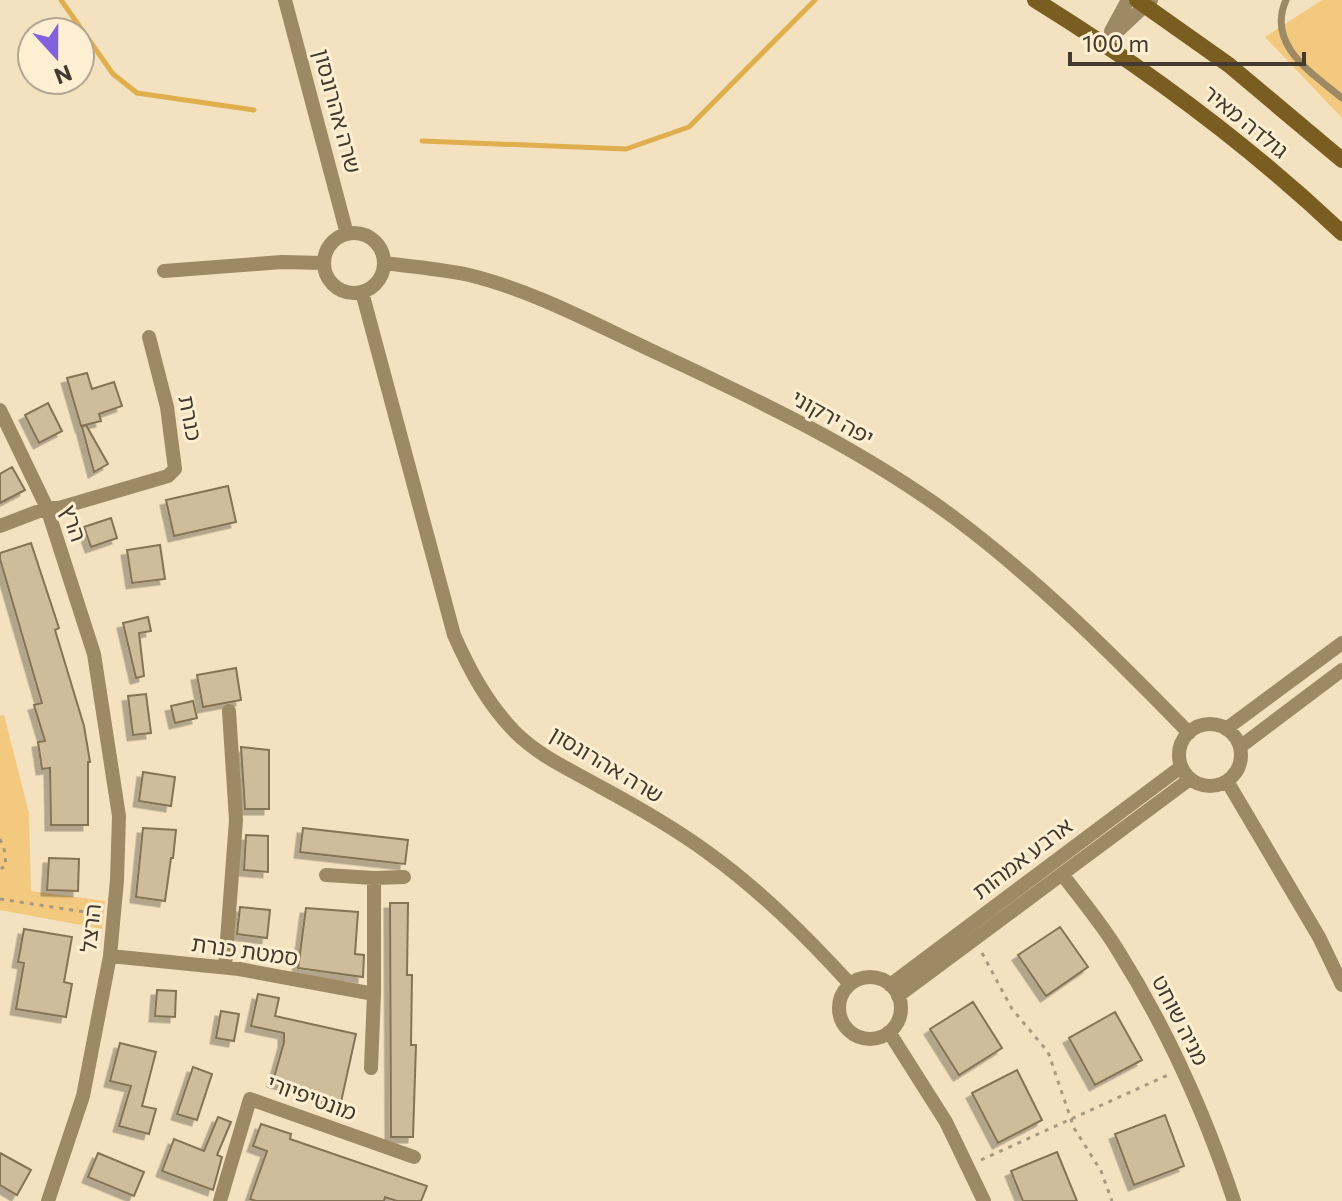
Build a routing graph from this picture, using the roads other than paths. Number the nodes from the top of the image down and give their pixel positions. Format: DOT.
graph roads {
  1 [pos="285,0"];
  2 [pos="1035,0"];
  3 [pos="1128,0"];
  4 [pos="1286,0"];
  5 [pos="1145,2"];
  6 [pos="1104,44"];
  7 [pos="1342,98"];
  8 [pos="1342,160"];
  9 [pos="1342,233"];
  10 [pos="347,234"];
  11 [pos="324,263"];
  12 [pos="385,263"];
  13 [pos="164,271"];
  14 [pos="362,292"];
  15 [pos="149,337"];
  16 [pos="0,410"];
  17 [pos="47,508"];
  18 [pos="0,526"];
  19 [pos="1342,643"];
  20 [pos="94,654"];
  21 [pos="1342,670"];
  22 [pos="229,711"];
  23 [pos="1226,729"];
  24 [pos="1189,733"];
  25 [pos="1240,747"];
  26 [pos="1185,773"];
  27 [pos="1227,781"];
  28 [pos="1062,874"];
  29 [pos="326,875"];
  30 [pos="404,877"];
  31 [pos="374,878"];
  32 [pos="110,956"];
  33 [pos="225,967"];
  34 [pos="850,984"];
  35 [pos="1342,985"];
  36 [pos="894,990"];
  37 [pos="374,994"];
  38 [pos="889,1032"];
  39 [pos="371,1068"];
  40 [pos="414,1157"];
  41 [pos="48,1201"];
  42 [pos="220,1201"];
  43 [pos="984,1201"];
  44 [pos="1234,1201"];
  1 -- 10 [label="street, שרה אהרונסון"];
  2 -- 6 [label="main road, גולדה מאיר"];
  3 -- 6 [label="street"];
  4 -- 7 [label="lane"];
  5 -- 6 [label="street"];
  5 -- 8 [label="main road, גולדה מאיר"];
  6 -- 9 [label="main road, גולדה מאיר"];
  10 -- 11 [label="street"];
  10 -- 12 [label="street"];
  11 -- 13 [label="street"];
  11 -- 14 [label="street"];
  12 -- 14 [label="street"];
  12 -- 24 [label="street, יפה ירקוני"];
  14 -- 34 [label="street, שרה אהרונסון"];
  15 -- 17 [label="street, כנרת"];
  16 -- 17 [label="street, הרץ"];
  17 -- 18 [label="street"];
  17 -- 20 [label="street, הרץ"];
  19 -- 23 [label="street"];
  20 -- 32 [label="street, הרצל"];
  21 -- 25 [label="street"];
  22 -- 33 [label="street"];
  23 -- 24 [label="street"];
  23 -- 25 [label="street"];
  24 -- 26 [label="street"];
  25 -- 27 [label="street"];
  26 -- 27 [label="street"];
  26 -- 28 [label="street, ארבע אמהות"];
  26 -- 36 [label="street, ארבע אמהות"];
  27 -- 35 [label="street"];
  28 -- 36 [label="street, ארבע אמהות"];
  28 -- 44 [label="street, מניה שוחט"];
  29 -- 31 [label="street"];
  30 -- 31 [label="street"];
  31 -- 37 [label="street"];
  32 -- 33 [label="street, סמטת כנרת"];
  32 -- 41 [label="street, הרצל"];
  33 -- 37 [label="street, סמטת כנרת"];
  34 -- 36 [label="street"];
  34 -- 38 [label="street"];
  36 -- 38 [label="street"];
  37 -- 39 [label="street"];
  38 -- 43 [label="street"];
  40 -- 42 [label="street, מונטיפיורי"];
}
